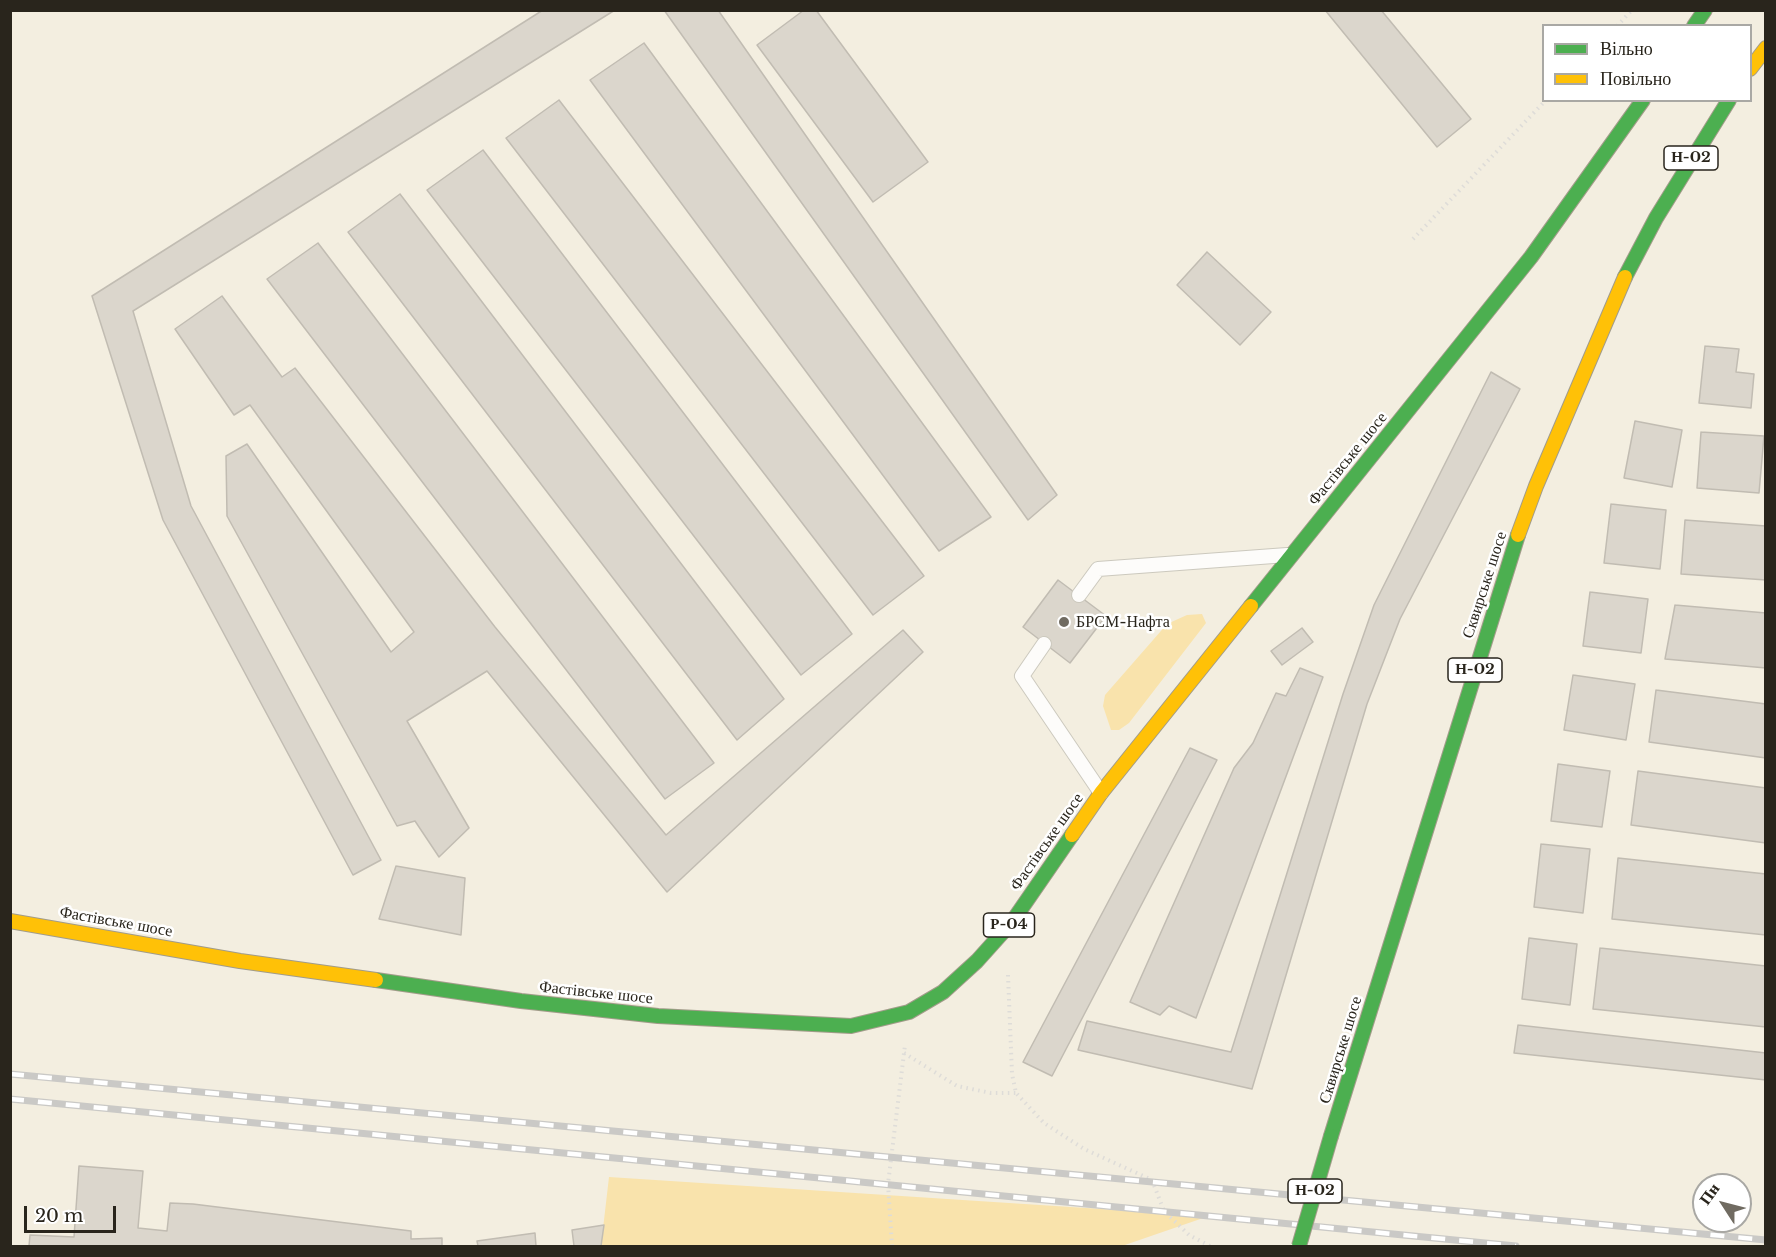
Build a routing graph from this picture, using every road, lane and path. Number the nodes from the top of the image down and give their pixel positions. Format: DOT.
graph roads {
  1 [pos="1632,10"];
  2 [pos="1705,10"];
  3 [pos="1619,24"];
  4 [pos="1696,24"];
  5 [pos="1766,48"];
  6 [pos="1752,66"];
  7 [pos="1544,102"];
  8 [pos="1642,102"];
  9 [pos="1728,102"];
  10 [pos="1413,239"];
  11 [pos="1292,555"];
  12 [pos="1079,595"];
  13 [pos="1044,644"];
  14 [pos="1101,793"];
  15 [pos="10,921"];
  16 [pos="1008,973"];
  17 [pos="909,1012"];
  18 [pos="904,1053"];
  19 [pos="1016,1093"];
  20 [pos="892,1246"];
  21 [pos="1210,1246"];
  22 [pos="1299,1246"];
  1 -- 3 [label="path"];
  2 -- 4 [label="main road"];
  5 -- 6 [label="main road"];
  7 -- 10 [label="path"];
  8 -- 11 [label="main road, Фастівське шосе / Р-04"];
  9 -- 22 [label="main road, Сквирське шосе / Н-02, bridge"];
  11 -- 12 [label="lane"];
  11 -- 14 [label="main road, Фастівське шосе / Р-04"];
  13 -- 14 [label="lane"];
  14 -- 17 [label="main road, Фастівське шосе / Р-04"];
  15 -- 17 [label="main road, Фастівське шосе / Р-04"];
  16 -- 19 [label="path"];
  17 -- 18 [label="path"];
  18 -- 19 [label="path"];
  18 -- 20 [label="path"];
  19 -- 21 [label="path"];
}
